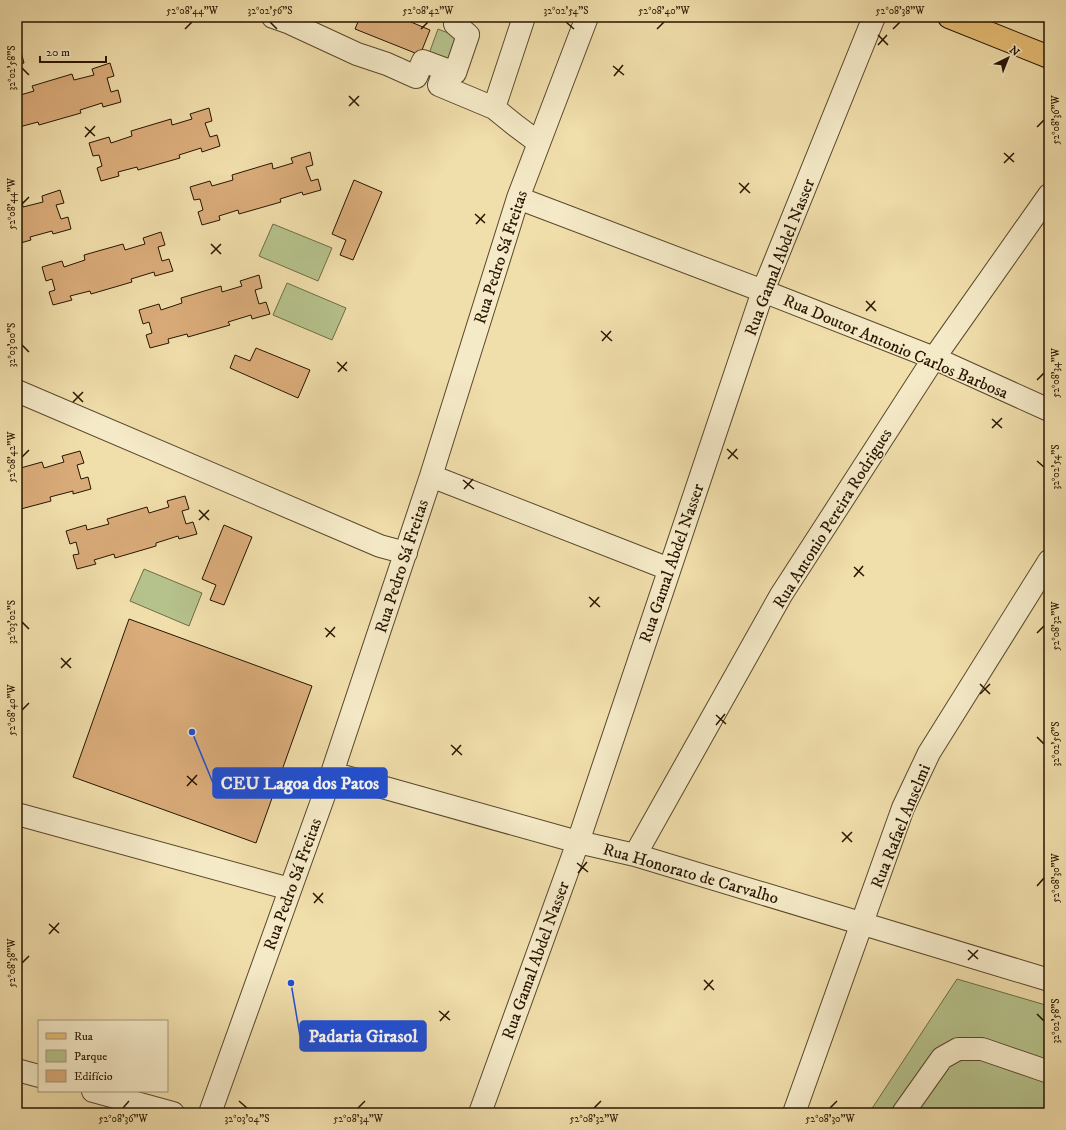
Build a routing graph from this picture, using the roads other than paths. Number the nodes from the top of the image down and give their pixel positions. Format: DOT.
graph roads {
  1 [pos="458,17"];
  2 [pos="524,17"];
  3 [pos="587,17"];
  4 [pos="874,17"];
  5 [pos="949,17"];
  6 [pos="290,19"];
  7 [pos="1049,57"];
  8 [pos="445,69"];
  9 [pos="494,108"];
  10 [pos="540,143"];
  11 [pos="1049,195"];
  12 [pos="518,198"];
  13 [pos="763,291"];
  14 [pos="934,358"];
  15 [pos="17,391"];
  16 [pos="1049,410"];
  17 [pos="431,476"];
  18 [pos="406,553"];
  19 [pos="1049,561"];
  20 [pos="669,569"];
  21 [pos="332,773"];
  22 [pos="17,814"];
  23 [pos="578,842"];
  24 [pos="635,855"];
  25 [pos="290,889"];
  26 [pos="862,923"];
  27 [pos="1049,980"];
  28 [pos="17,1070"];
  29 [pos="1049,1072"];
  30 [pos="38,1076"];
  31 [pos="97,1092"];
  32 [pos="173,1113"];
  33 [pos="210,1113"];
  34 [pos="480,1113"];
  35 [pos="794,1113"];
  36 [pos="902,1113"];
  1 -- 8 [label="street"];
  2 -- 9 [label="street"];
  3 -- 10 [label="street, Rua Pedro Sá Freitas"];
  4 -- 13 [label="street, Rua Gamal Abdel Nasser"];
  5 -- 7 [label="main road"];
  6 -- 8 [label="street"];
  8 -- 9 [label="street"];
  9 -- 10 [label="street"];
  10 -- 12 [label="street, Rua Pedro Sá Freitas"];
  11 -- 14 [label="street, Rua Antonio Pereira Rodrigues"];
  12 -- 13 [label="street, Rua Doutor Antonio Carlos Barbosa"];
  12 -- 17 [label="street, Rua Pedro Sá Freitas"];
  13 -- 14 [label="street, Rua Doutor Antonio Carlos Barbosa"];
  13 -- 20 [label="street, Rua Gamal Abdel Nasser"];
  14 -- 16 [label="street, Rua Doutor Antonio Carlos Barbosa"];
  14 -- 24 [label="street, Rua Antonio Pereira Rodrigues"];
  15 -- 18 [label="street"];
  17 -- 18 [label="street, Rua Pedro Sá Freitas"];
  17 -- 20 [label="street"];
  18 -- 21 [label="street, Rua Pedro Sá Freitas"];
  19 -- 26 [label="street, Rua Rafael Anselmi"];
  20 -- 23 [label="street, Rua Gamal Abdel Nasser"];
  21 -- 23 [label="street, Rua Honorato de Carvalho"];
  21 -- 25 [label="street, Rua Pedro Sá Freitas"];
  22 -- 25 [label="street"];
  23 -- 24 [label="street, Rua Honorato de Carvalho"];
  23 -- 34 [label="street, Rua Gamal Abdel Nasser"];
  24 -- 26 [label="street, Rua Honorato de Carvalho"];
  25 -- 33 [label="street, Rua Pedro Sá Freitas"];
  26 -- 27 [label="street, Rua Honorato de Carvalho"];
  26 -- 35 [label="street, Rua Rafael Anselmi"];
  28 -- 30 [label="street"];
  29 -- 36 [label="street"];
  31 -- 32 [label="street"];
}
